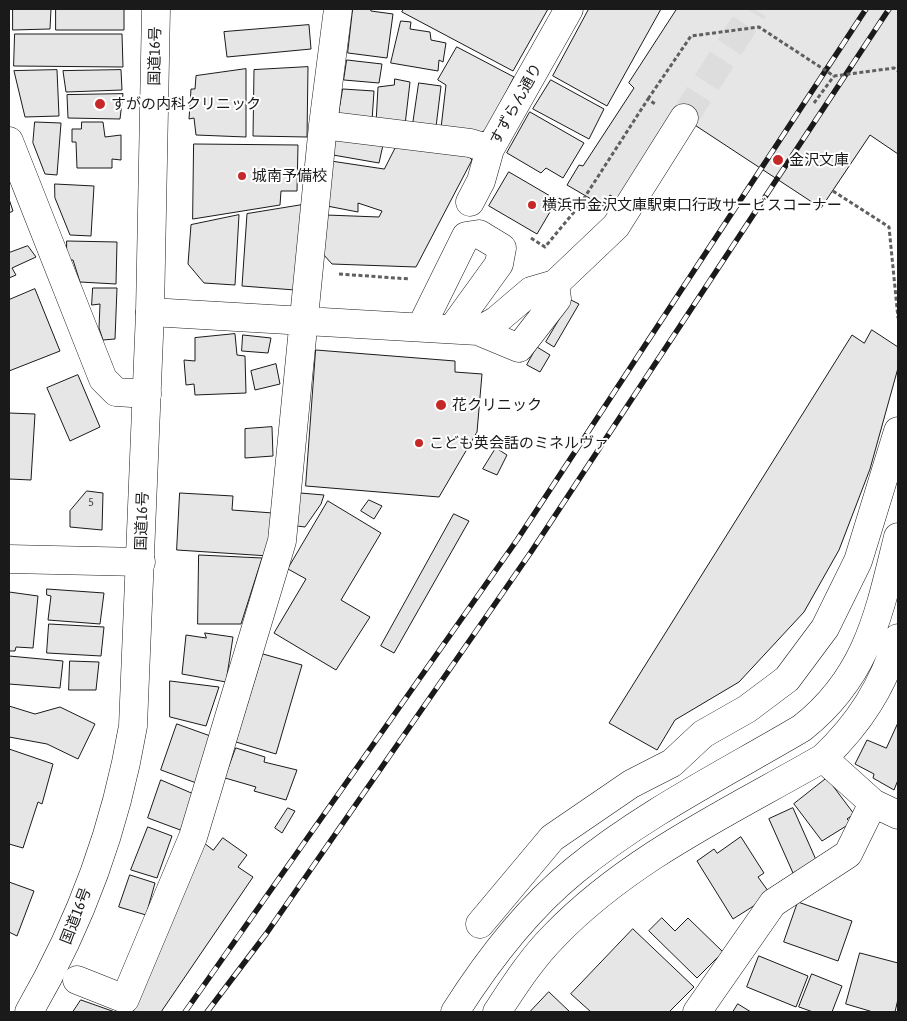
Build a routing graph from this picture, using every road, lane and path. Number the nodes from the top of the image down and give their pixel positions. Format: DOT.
graph roads {
  1 [pos="156,9"];
  2 [pos="338,9"];
  3 [pos="569,9"];
  4 [pos="898,71"];
  5 [pos="834,76"];
  6 [pos="814,103"];
  7 [pos="684,118"];
  8 [pos="323,125"];
  9 [pos="9,141"];
  10 [pos="490,149"];
  11 [pos="833,191"];
  12 [pos="470,202"];
  13 [pos="579,206"];
  14 [pos="554,284"];
  15 [pos="150,312"];
  16 [pos="898,318"];
  17 [pos="303,321"];
  18 [pos="421,327"];
  19 [pos="465,330"];
  20 [pos="147,394"];
  21 [pos="898,431"];
  22 [pos="898,537"];
  23 [pos="9,559"];
  24 [pos="141,562"];
  25 [pos="898,638"];
  26 [pos="824,758"];
  27 [pos="873,803"];
  28 [pos="898,815"];
  29 [pos="480,924"];
  30 [pos="78,980"];
  31 [pos="29,1012"];
  32 [pos="455,1012"];
  33 [pos="497,1012"];
  34 [pos="697,1012"];
  1 -- 15 [label="main road, 国道16号"];
  2 -- 8 [label="main road"];
  3 -- 10 [label="main road, すずらん通り"];
  4 -- 5 [label="path, bridge"];
  5 -- 6 [label="path"];
  5 -- 13 [label="path, bridge"];
  7 -- 14 [label="main road"];
  8 -- 10 [label="main road"];
  8 -- 17 [label="main road"];
  9 -- 20 [label="main road"];
  10 -- 12 [label="main road, すずらん通り"];
  11 -- 16 [label="path"];
  14 -- 19 [label="main road"];
  14 -- 19 [label="main road"];
  15 -- 17 [label="main road"];
  15 -- 20 [label="main road, 国道16号"];
  17 -- 18 [label="main road"];
  17 -- 30 [label="main road"];
  18 -- 19 [label="main road"];
  18 -- 19 [label="main road"];
  20 -- 24 [label="main road, 国道16号"];
  21 -- 29 [label="main road"];
  22 -- 32 [label="main road"];
  23 -- 24 [label="main road"];
  24 -- 31 [label="main road, 国道16号"];
  25 -- 26 [label="main road"];
  26 -- 27 [label="main road"];
  26 -- 33 [label="main road"];
  27 -- 28 [label="main road"];
  27 -- 34 [label="main road"];
}
